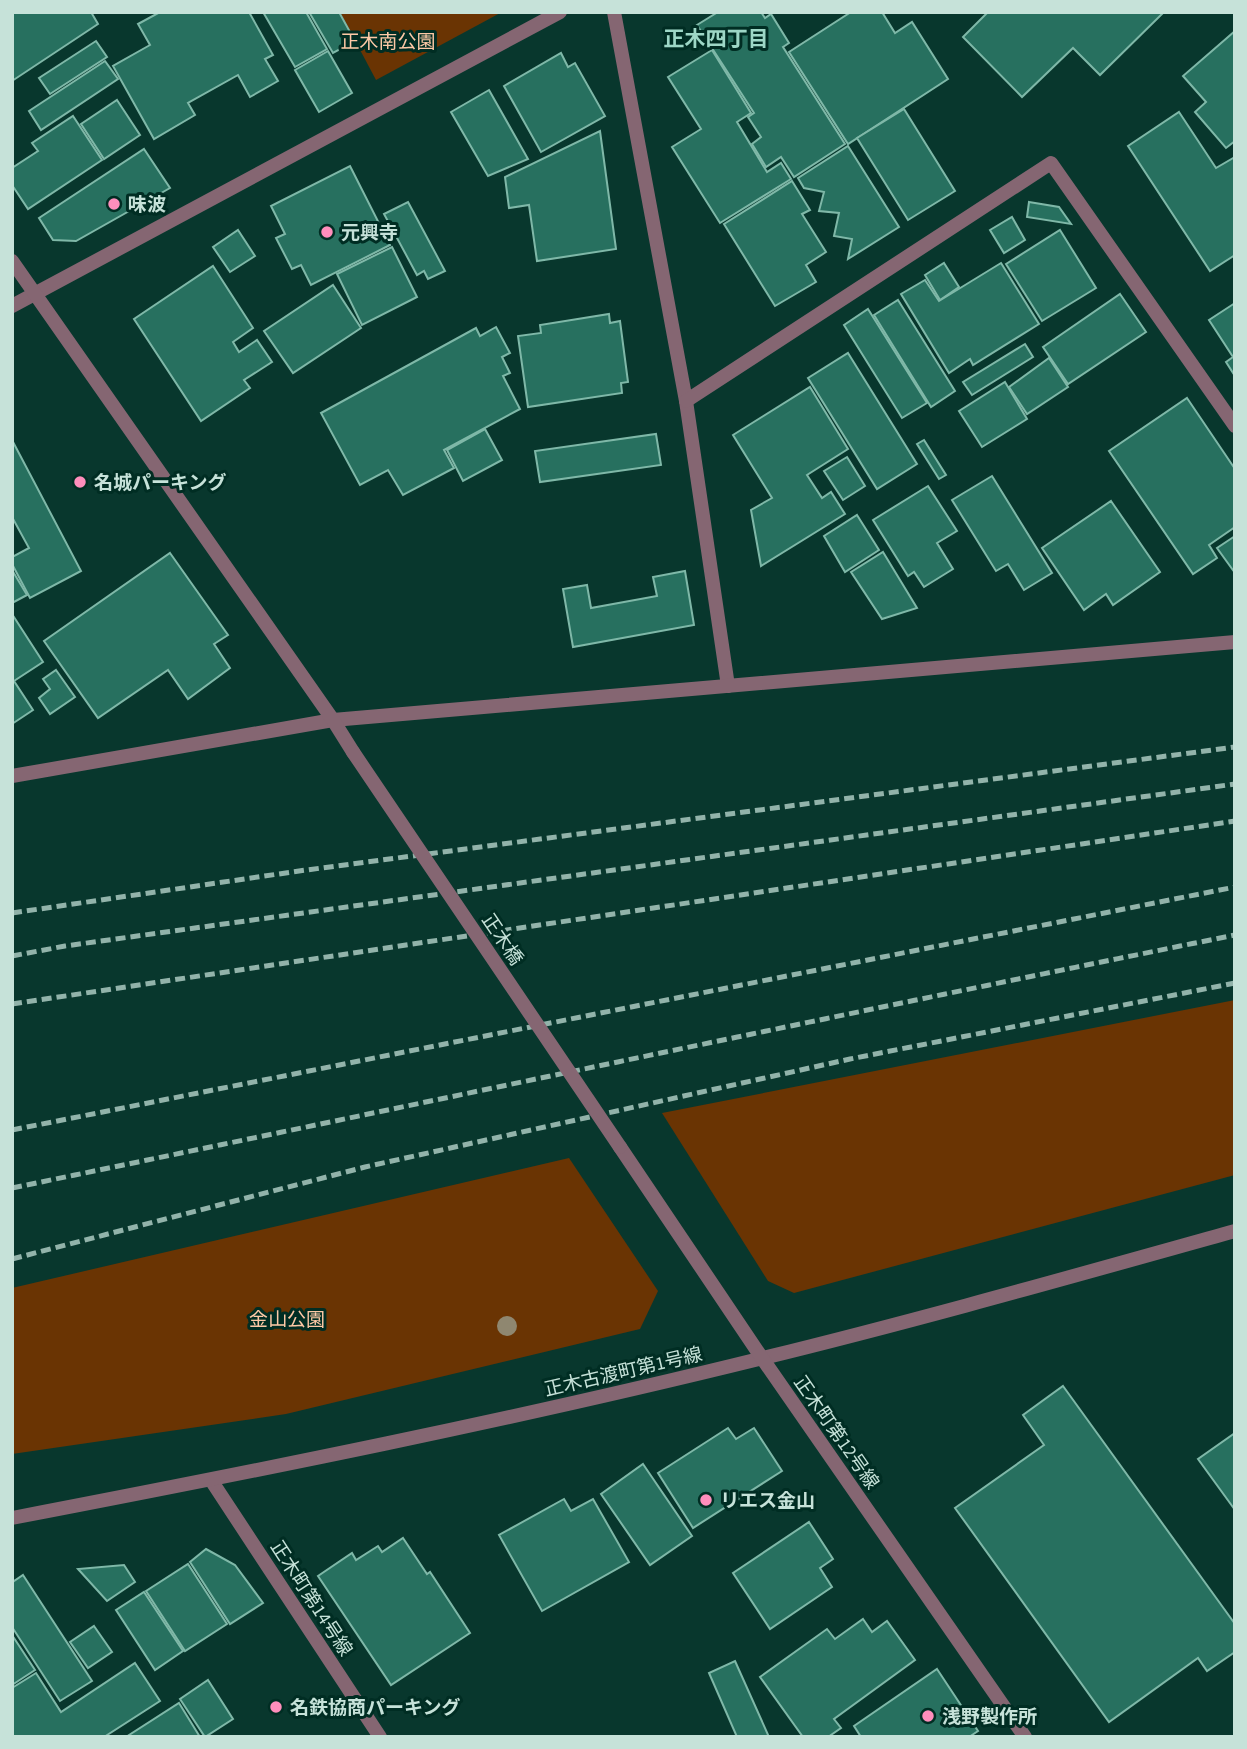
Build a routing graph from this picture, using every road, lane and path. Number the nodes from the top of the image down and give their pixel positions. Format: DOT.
graph roads {
  1 [pos="560,12"];
  2 [pos="614,12"];
  3 [pos="12,261"];
  4 [pos="34,294"];
  5 [pos="12,306"];
  6 [pos="686,401"];
  7 [pos="1235,426"];
  8 [pos="1235,642"];
  9 [pos="728,686"];
  10 [pos="333,720"];
  11 [pos="12,776"];
  12 [pos="620,1147"];
  13 [pos="1235,1231"];
  14 [pos="762,1359"];
  15 [pos="211,1480"];
  16 [pos="12,1518"];
  17 [pos="380,1737"];
  18 [pos="1025,1737"];
  1 -- 4 [label="street"];
  2 -- 6 [label="street"];
  3 -- 4 [label="street, 正木橋"];
  4 -- 5 [label="street"];
  4 -- 10 [label="street, 正木橋"];
  6 -- 7 [label="street"];
  6 -- 9 [label="street"];
  8 -- 9 [label="street"];
  9 -- 10 [label="street"];
  10 -- 11 [label="street"];
  10 -- 12 [label="street, 正木橋, bridge"];
  12 -- 14 [label="street, 正木町第12号線"];
  13 -- 14 [label="street, 正木古渡町第1号線"];
  14 -- 15 [label="street, 正木古渡町第1号線"];
  14 -- 18 [label="street, 正木町第12号線"];
  15 -- 16 [label="street, 正木古渡町第1号線"];
  15 -- 17 [label="street, 正木町第14号線"];
}
